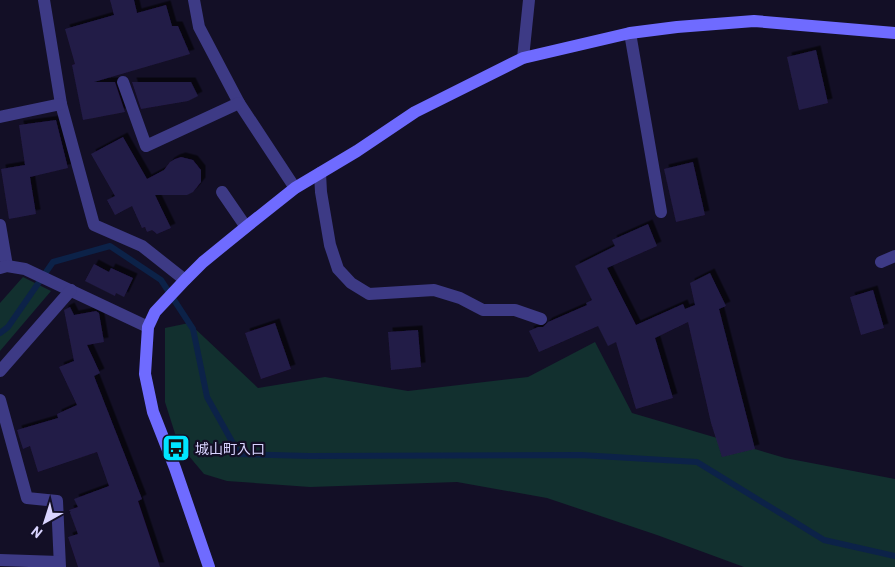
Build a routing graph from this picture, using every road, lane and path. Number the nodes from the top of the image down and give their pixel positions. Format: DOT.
graph roads {
  1 [pos="44,0"];
  2 [pos="194,0"];
  3 [pos="529,0"];
  4 [pos="630,33"];
  5 [pos="895,33"];
  6 [pos="523,58"];
  7 [pos="123,82"];
  8 [pos="239,103"];
  9 [pos="61,104"];
  10 [pos="0,117"];
  11 [pos="320,173"];
  12 [pos="295,188"];
  13 [pos="222,192"];
  14 [pos="660,212"];
  15 [pos="0,225"];
  16 [pos="246,226"];
  17 [pos="895,256"];
  18 [pos="881,262"];
  19 [pos="4,267"];
  20 [pos="185,280"];
  21 [pos="71,290"];
  22 [pos="541,319"];
  23 [pos="148,327"];
  24 [pos="0,371"];
  25 [pos="0,400"];
  26 [pos="0,560"];
  27 [pos="59,565"];
  28 [pos="209,567"];
  1 -- 9 [label="street"];
  2 -- 8 [label="street"];
  3 -- 6 [label="street"];
  4 -- 5 [label="street"];
  4 -- 6 [label="street"];
  4 -- 14 [label="street"];
  6 -- 11 [label="street"];
  7 -- 8 [label="street"];
  8 -- 12 [label="street"];
  9 -- 10 [label="street"];
  9 -- 20 [label="street"];
  11 -- 12 [label="street"];
  11 -- 22 [label="street"];
  12 -- 16 [label="street"];
  13 -- 16 [label="street"];
  15 -- 19 [label="street"];
  16 -- 20 [label="street"];
  17 -- 18 [label="street"];
  19 -- 21 [label="street"];
  20 -- 23 [label="street"];
  21 -- 23 [label="street"];
  21 -- 24 [label="street"];
  23 -- 28 [label="street"];
  25 -- 27 [label="street"];
  26 -- 27 [label="street"];
}
